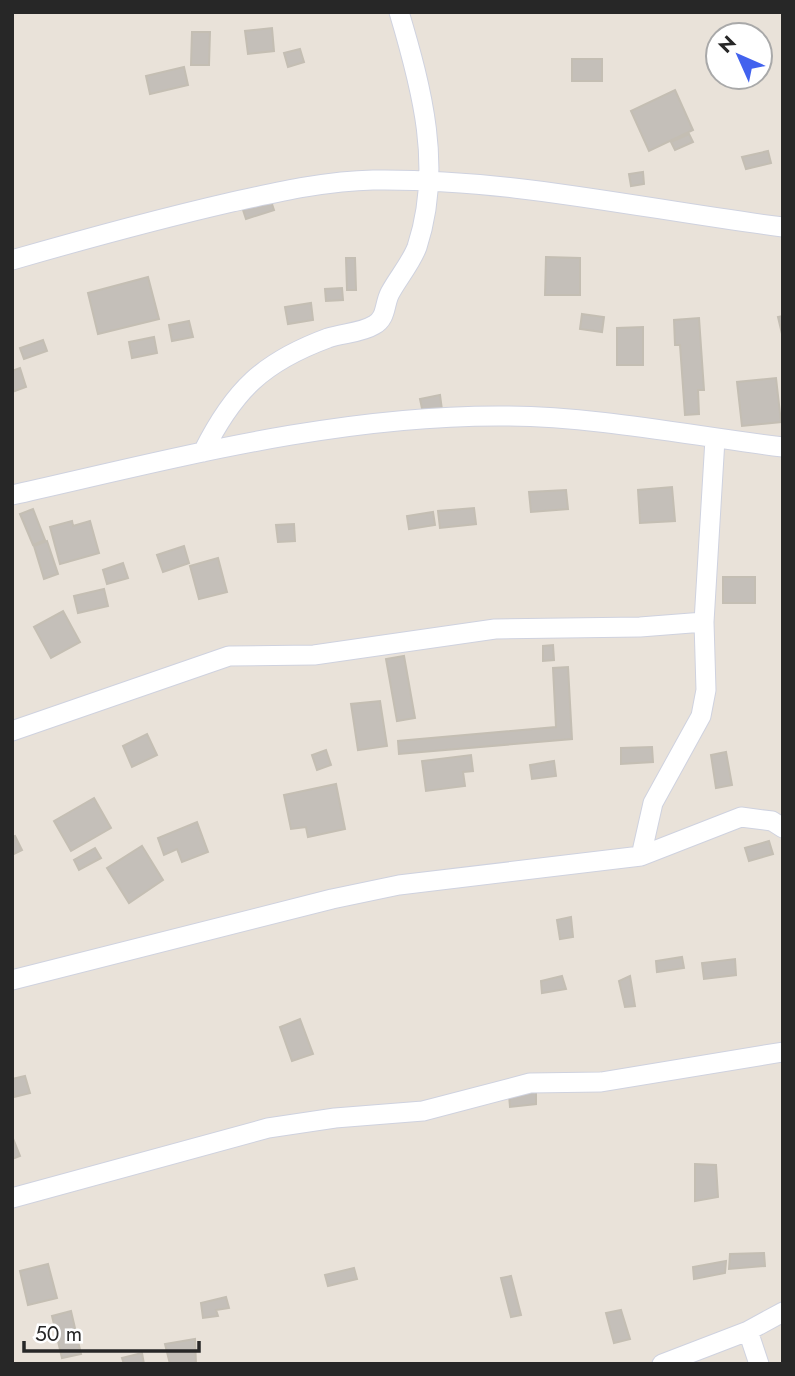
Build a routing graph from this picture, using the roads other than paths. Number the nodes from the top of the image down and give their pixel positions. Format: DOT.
graph roads {
  1 [pos="399,12"];
  2 [pos="431,182"];
  3 [pos="783,227"];
  4 [pos="12,260"];
  5 [pos="715,439"];
  6 [pos="783,447"];
  7 [pos="203,452"];
  8 [pos="12,495"];
  9 [pos="704,622"];
  10 [pos="12,731"];
  11 [pos="783,828"];
  12 [pos="642,856"];
  13 [pos="12,980"];
  14 [pos="783,1052"];
  15 [pos="12,1198"];
  16 [pos="783,1312"];
  17 [pos="748,1331"];
  18 [pos="662,1364"];
  19 [pos="759,1364"];
  1 -- 2 [label="street"];
  2 -- 3 [label="street"];
  2 -- 4 [label="street"];
  2 -- 7 [label="street"];
  5 -- 6 [label="street"];
  5 -- 7 [label="street"];
  5 -- 9 [label="street"];
  7 -- 8 [label="street"];
  9 -- 10 [label="street"];
  9 -- 12 [label="street"];
  11 -- 12 [label="street"];
  12 -- 13 [label="street"];
  14 -- 15 [label="street"];
  16 -- 17 [label="street"];
  17 -- 18 [label="street"];
  17 -- 19 [label="street"];
}
